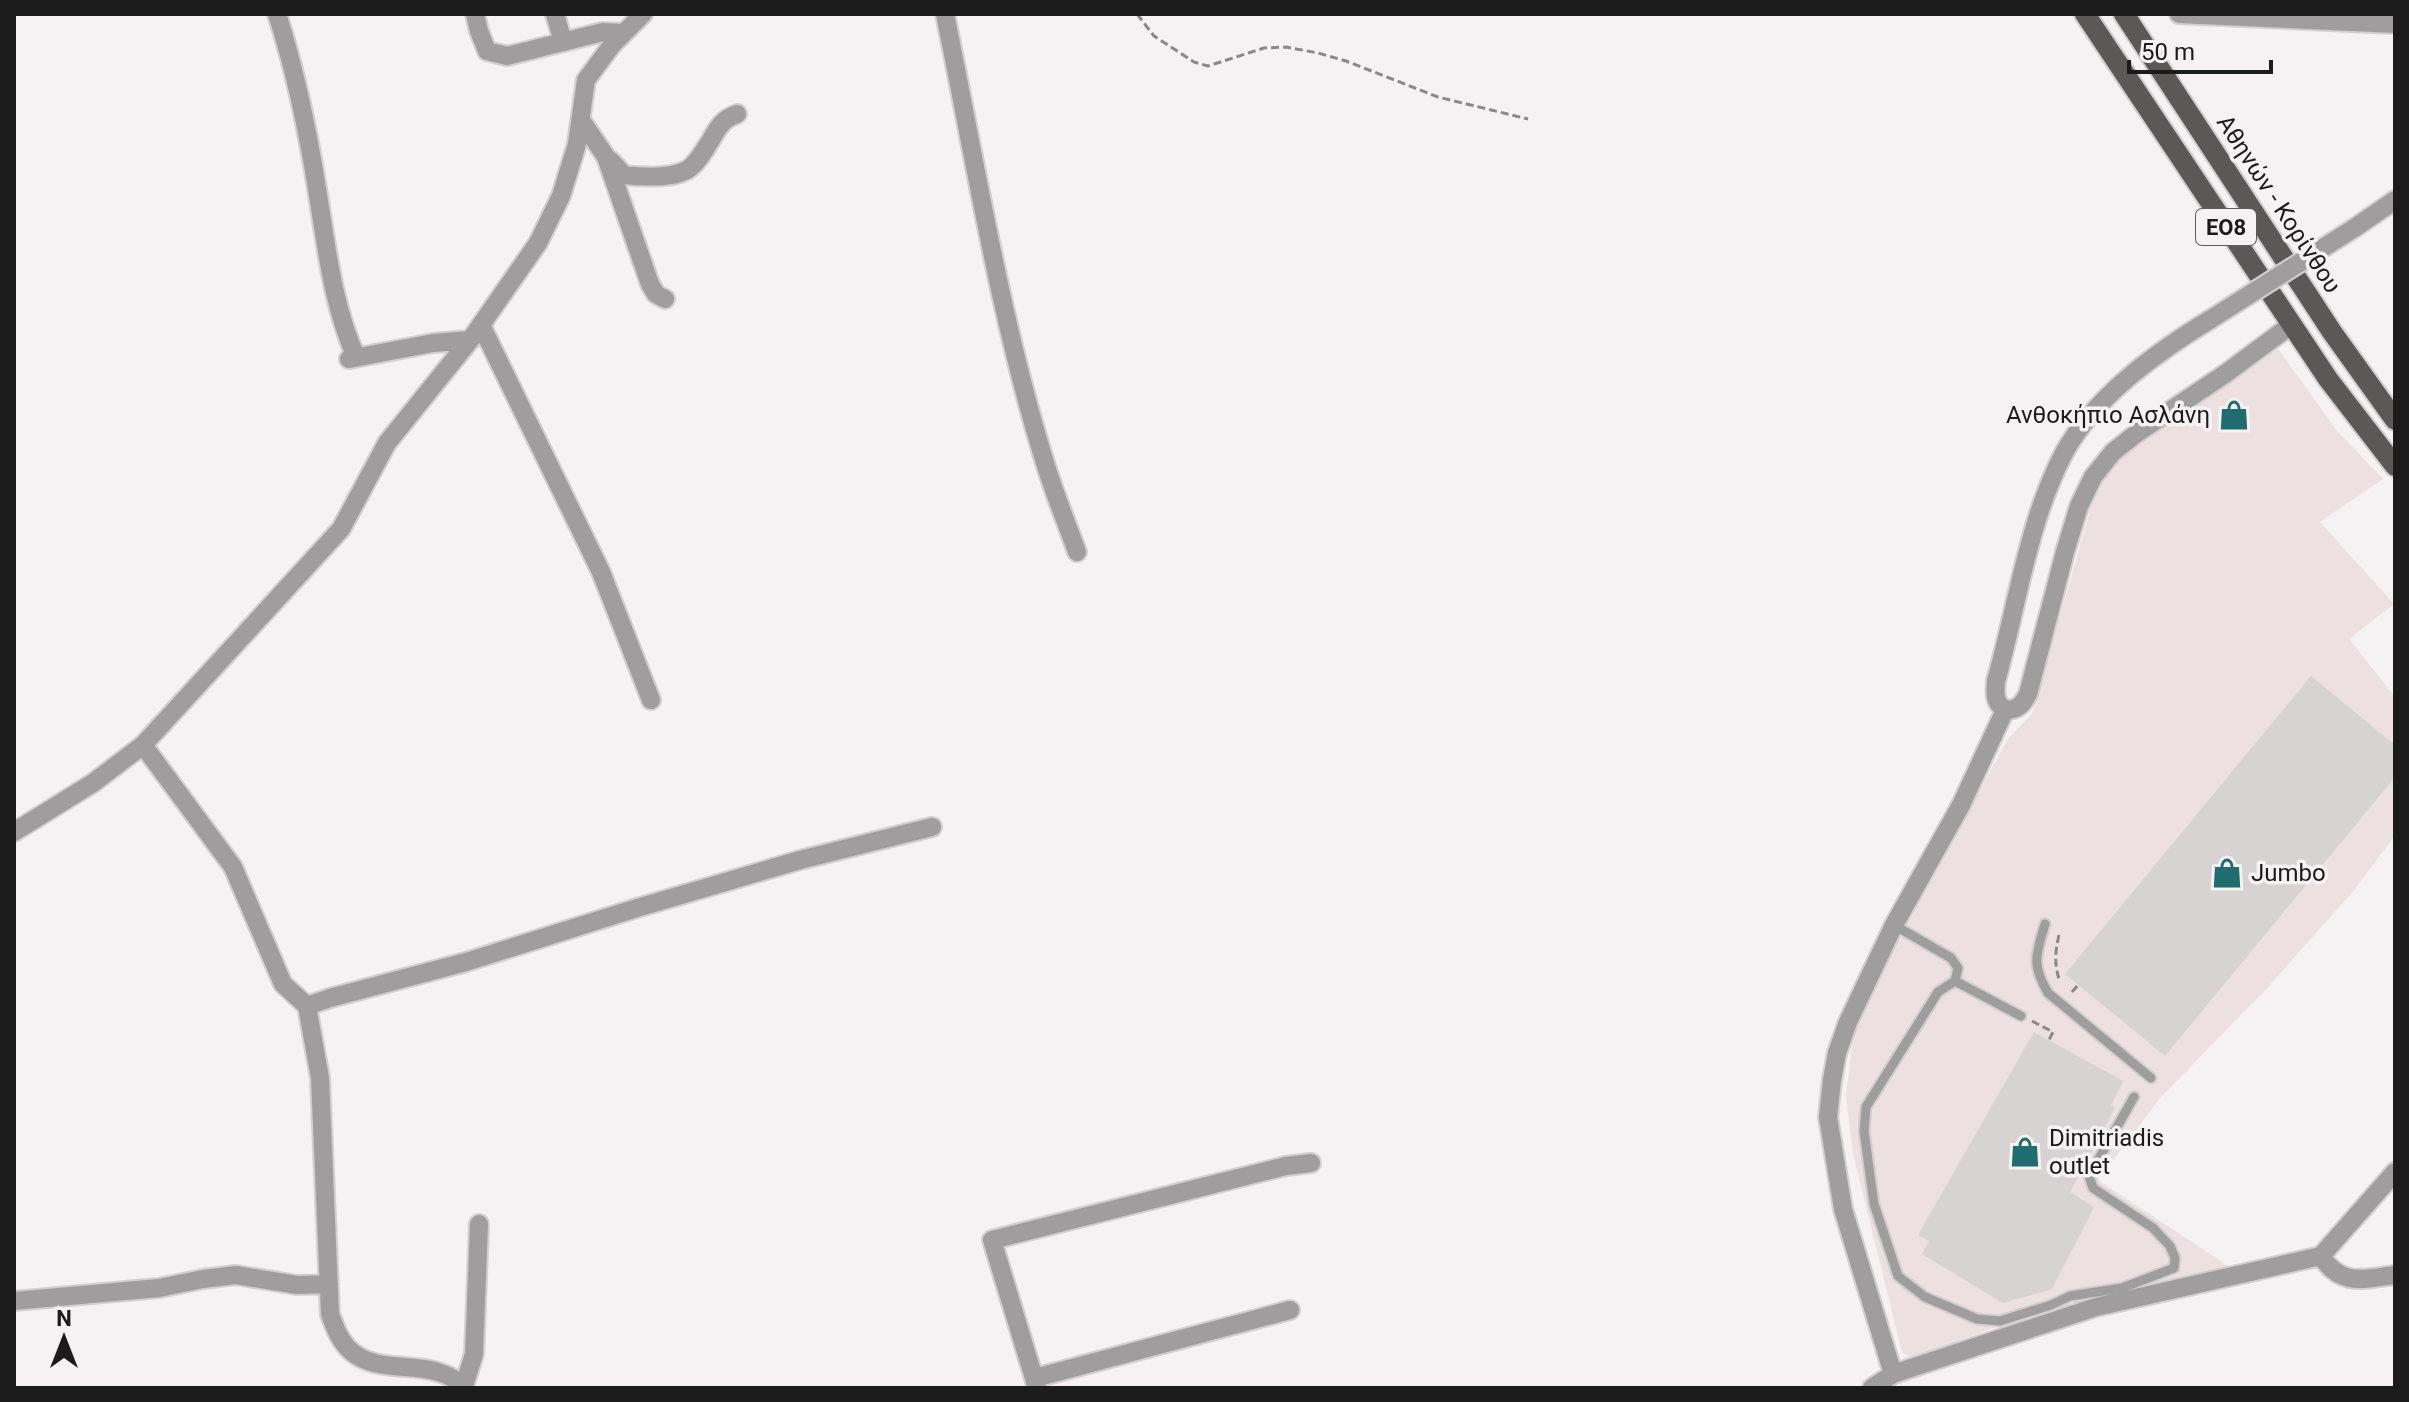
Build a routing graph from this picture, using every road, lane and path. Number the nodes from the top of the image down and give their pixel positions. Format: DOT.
graph roads {
  1 [pos="277,14"];
  2 [pos="475,14"];
  3 [pos="555,14"];
  4 [pos="643,14"];
  5 [pos="945,14"];
  6 [pos="1137,14"];
  7 [pos="2085,14"];
  8 [pos="2124,14"];
  9 [pos="2179,14"];
  10 [pos="2395,24"];
  11 [pos="623,33"];
  12 [pos="563,42"];
  13 [pos="737,114"];
  14 [pos="1528,119"];
  15 [pos="581,120"];
  16 [pos="606,157"];
  17 [pos="2395,200"];
  18 [pos="665,299"];
  19 [pos="2291,325"];
  20 [pos="475,332"];
  21 [pos="2395,420"];
  22 [pos="2395,466"];
  23 [pos="1077,552"];
  24 [pos="651,700"];
  25 [pos="2005,710"];
  26 [pos="143,745"];
  27 [pos="932,827"];
  28 [pos="14,832"];
  29 [pos="2045,924"];
  30 [pos="1894,925"];
  31 [pos="2059,935"];
  32 [pos="1955,981"];
  33 [pos="2060,983"];
  34 [pos="2078,985"];
  35 [pos="2071,992"];
  36 [pos="307,1006"];
  37 [pos="2021,1016"];
  38 [pos="2049,1040"];
  39 [pos="2151,1078"];
  40 [pos="2134,1097"];
  41 [pos="1311,1163"];
  42 [pos="2395,1172"];
  43 [pos="479,1224"];
  44 [pos="2321,1256"];
  45 [pos="2395,1275"];
  46 [pos="329,1284"];
  47 [pos="14,1301"];
  48 [pos="1290,1310"];
  49 [pos="1897,1381"];
  50 [pos="1036,1383"];
  51 [pos="465,1387"];
  52 [pos="1872,1388"];
  1 -- 20 [label="street"];
  2 -- 12 [label="street"];
  3 -- 12 [label="street"];
  4 -- 11 [label="street"];
  5 -- 23 [label="street"];
  6 -- 14 [label="path"];
  7 -- 19 [label="main road, ΕΟ8"];
  8 -- 21 [label="main road, Αθηνών - Κορίνθου / ΕΟ8"];
  9 -- 10 [label="street"];
  11 -- 12 [label="street"];
  11 -- 15 [label="street"];
  13 -- 16 [label="street"];
  15 -- 16 [label="street"];
  15 -- 20 [label="street"];
  16 -- 18 [label="street"];
  17 -- 25 [label="street, bridge"];
  19 -- 22 [label="main road, ΕΟ8"];
  19 -- 25 [label="street"];
  20 -- 24 [label="street"];
  20 -- 26 [label="street"];
  25 -- 30 [label="street"];
  26 -- 28 [label="street"];
  26 -- 36 [label="street"];
  27 -- 36 [label="street"];
  29 -- 39 [label="lane"];
  30 -- 32 [label="lane"];
  30 -- 49 [label="street"];
  31 -- 33 [label="path"];
  32 -- 37 [label="lane"];
  32 -- 40 [label="lane"];
  34 -- 35 [label="path"];
  36 -- 46 [label="street"];
  37 -- 38 [label="path"];
  41 -- 50 [label="street"];
  42 -- 44 [label="street"];
  43 -- 51 [label="street"];
  44 -- 45 [label="street"];
  44 -- 49 [label="street"];
  46 -- 47 [label="street"];
  46 -- 51 [label="street"];
  48 -- 50 [label="street"];
  49 -- 52 [label="street"];
}
